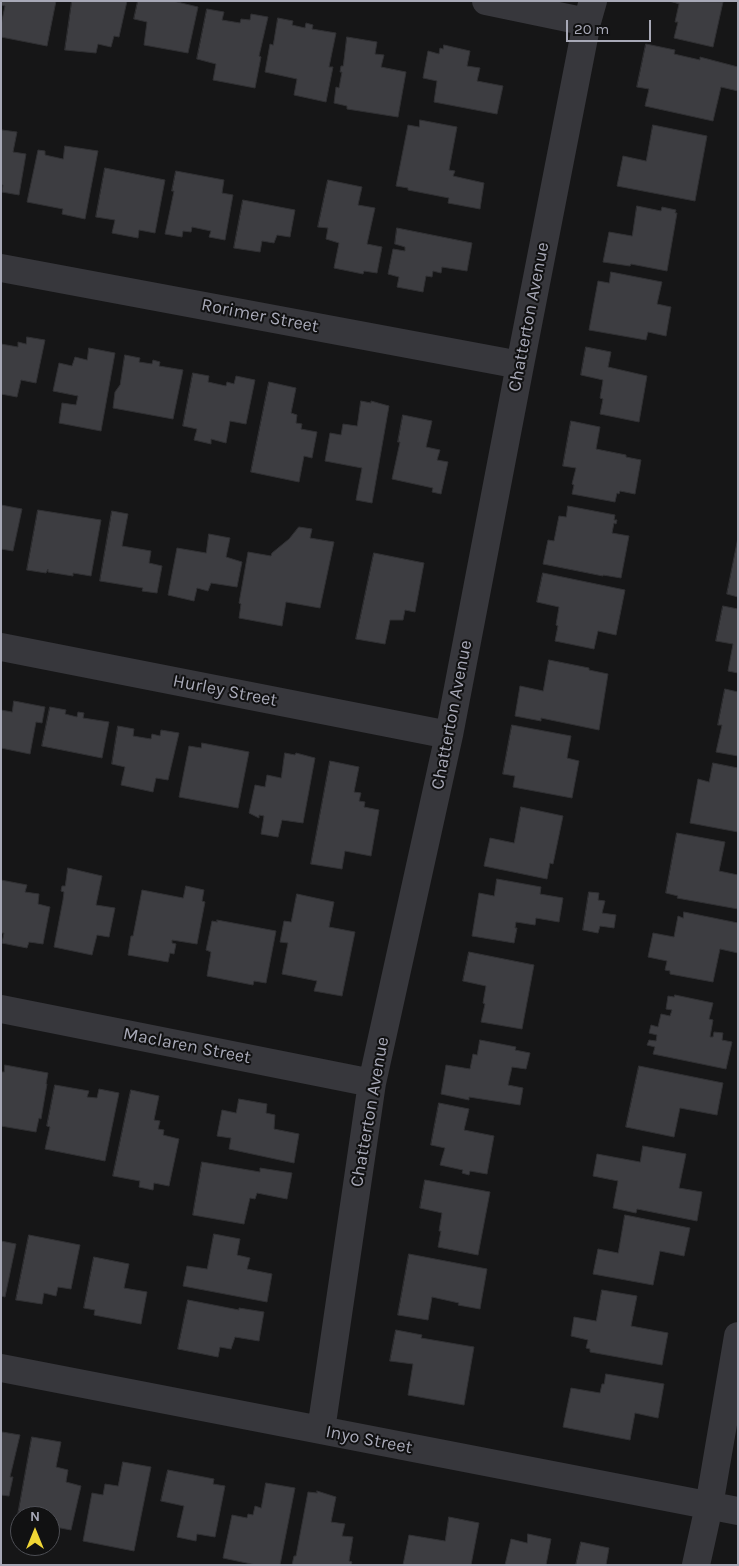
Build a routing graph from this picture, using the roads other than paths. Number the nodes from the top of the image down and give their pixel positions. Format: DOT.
graph roads {
  1 [pos="486,1"];
  2 [pos="590,12"];
  3 [pos="1,268"];
  4 [pos="520,365"];
  5 [pos="1,647"];
  6 [pos="450,735"];
  7 [pos="1,1009"];
  8 [pos="372,1084"];
  9 [pos="738,1336"];
  10 [pos="1,1368"];
  11 [pos="321,1430"];
  12 [pos="709,1506"];
  13 [pos="738,1511"];
  14 [pos="696,1565"];
  1 -- 2 [label="street"];
  2 -- 4 [label="street, Chatterton Avenue"];
  3 -- 4 [label="street, Rorimer Street"];
  4 -- 6 [label="street, Chatterton Avenue"];
  5 -- 6 [label="street, Hurley Street"];
  6 -- 8 [label="street, Chatterton Avenue"];
  7 -- 8 [label="street, Maclaren Street"];
  8 -- 11 [label="street, Chatterton Avenue"];
  9 -- 12 [label="street"];
  10 -- 11 [label="street, Inyo Street"];
  11 -- 12 [label="street, Inyo Street"];
  12 -- 13 [label="street, Inyo Street"];
  12 -- 14 [label="street"];
}
